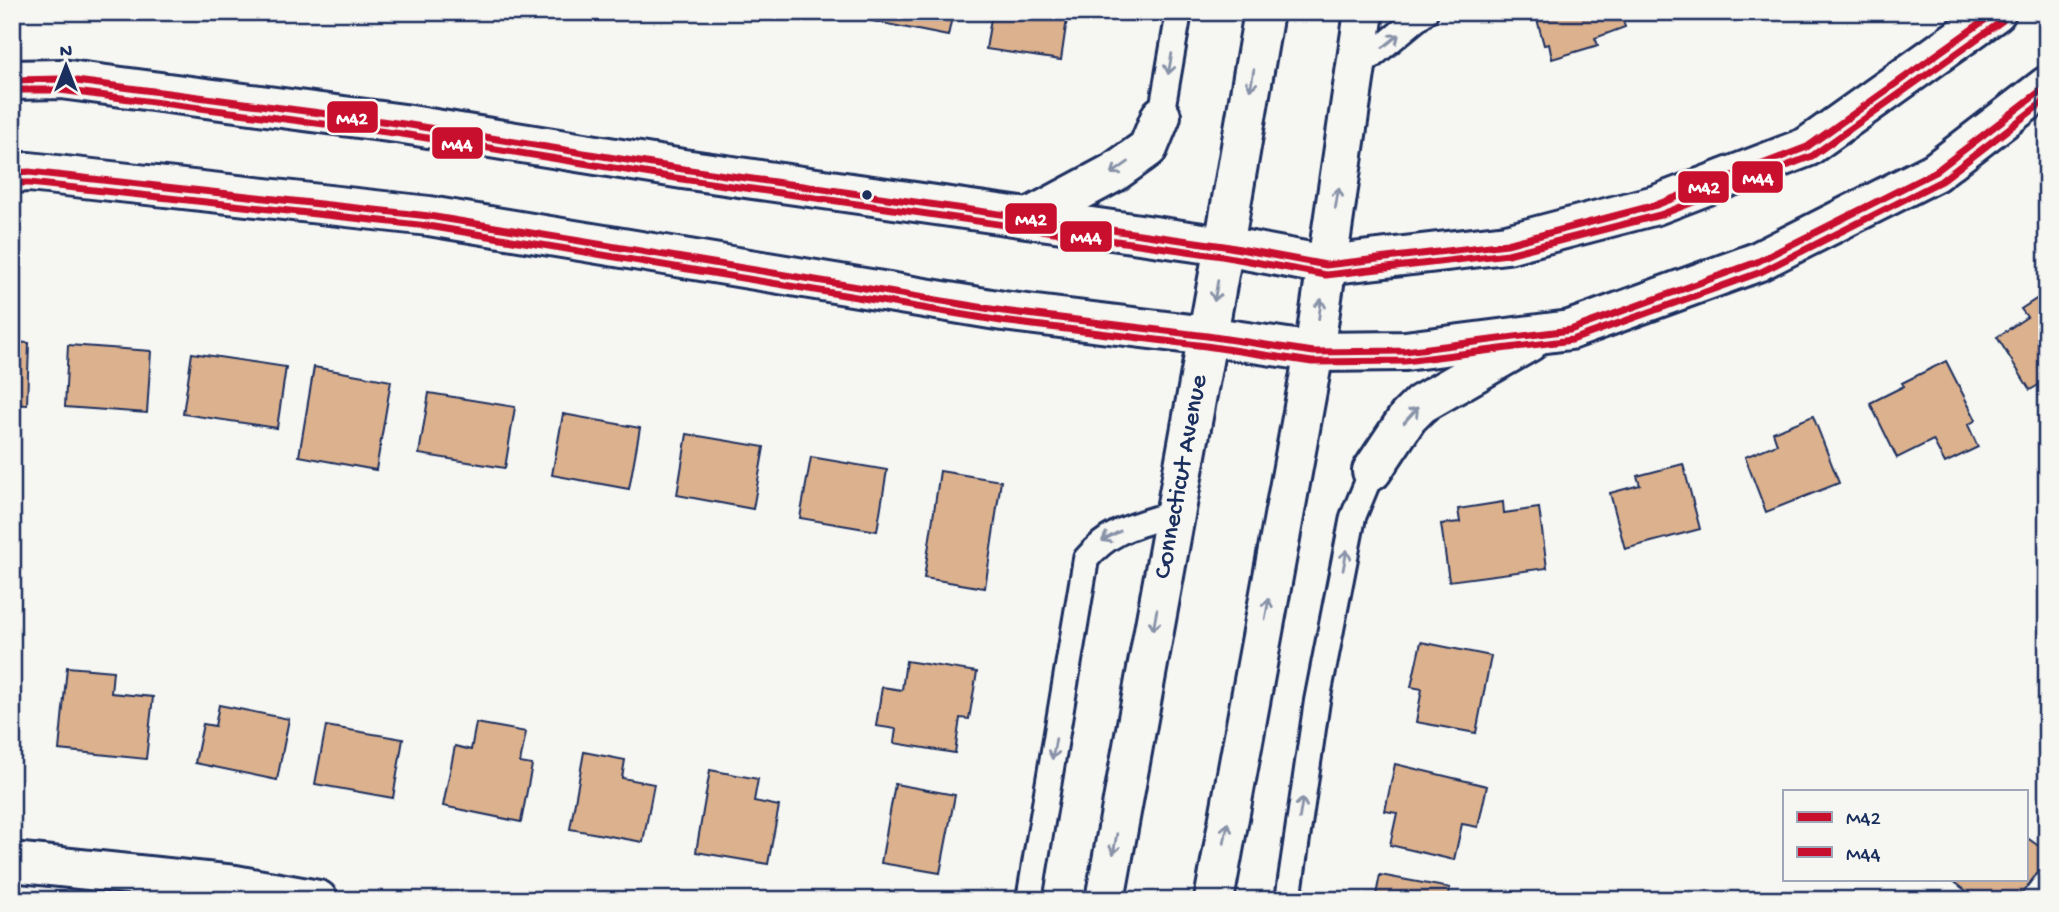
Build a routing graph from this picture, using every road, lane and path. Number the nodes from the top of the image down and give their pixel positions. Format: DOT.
graph roads {
  1 [pos="1179,12"];
  2 [pos="1264,12"];
  3 [pos="1364,12"];
  4 [pos="1426,12"];
  5 [pos="1996,12"];
  6 [pos="1356,69"];
  7 [pos="12,80"];
  8 [pos="2047,86"];
  9 [pos="1161,116"];
  10 [pos="12,173"];
  11 [pos="1029,218"];
  12 [pos="1224,246"];
  13 [pos="1326,265"];
  14 [pos="1541,334"];
  15 [pos="1207,336"];
  16 [pos="1314,352"];
  17 [pos="1372,471"];
  18 [pos="1175,513"];
  19 [pos="12,862"];
  20 [pos="318,900"];
  21 [pos="1029,900"];
  22 [pos="1105,900"];
  23 [pos="1214,900"];
  24 [pos="1287,900"];
  1 -- 9 [label="lane, one-way"];
  2 -- 12 [label="main road, Connecticut Avenue, one-way"];
  3 -- 6 [label="main road"];
  6 -- 4 [label="lane, one-way"];
  5 -- 13 [label="main road"];
  13 -- 6 [label="main road, one-way"];
  7 -- 11 [label="main road"];
  8 -- 14 [label="main road"];
  9 -- 11 [label="main road, one-way"];
  10 -- 15 [label="main road"];
  11 -- 12 [label="main road"];
  12 -- 13 [label="main road"];
  12 -- 15 [label="main road, Connecticut Avenue, one-way"];
  16 -- 13 [label="main road, one-way"];
  14 -- 16 [label="main road"];
  17 -- 14 [label="main road, one-way"];
  15 -- 16 [label="main road"];
  15 -- 18 [label="main road, Connecticut Avenue"];
  23 -- 16 [label="main road, one-way"];
  24 -- 17 [label="lane, one-way"];
  18 -- 21 [label="lane, one-way"];
  18 -- 22 [label="main road, Connecticut Avenue, one-way"];
  19 -- 20 [label="main road"];
}
